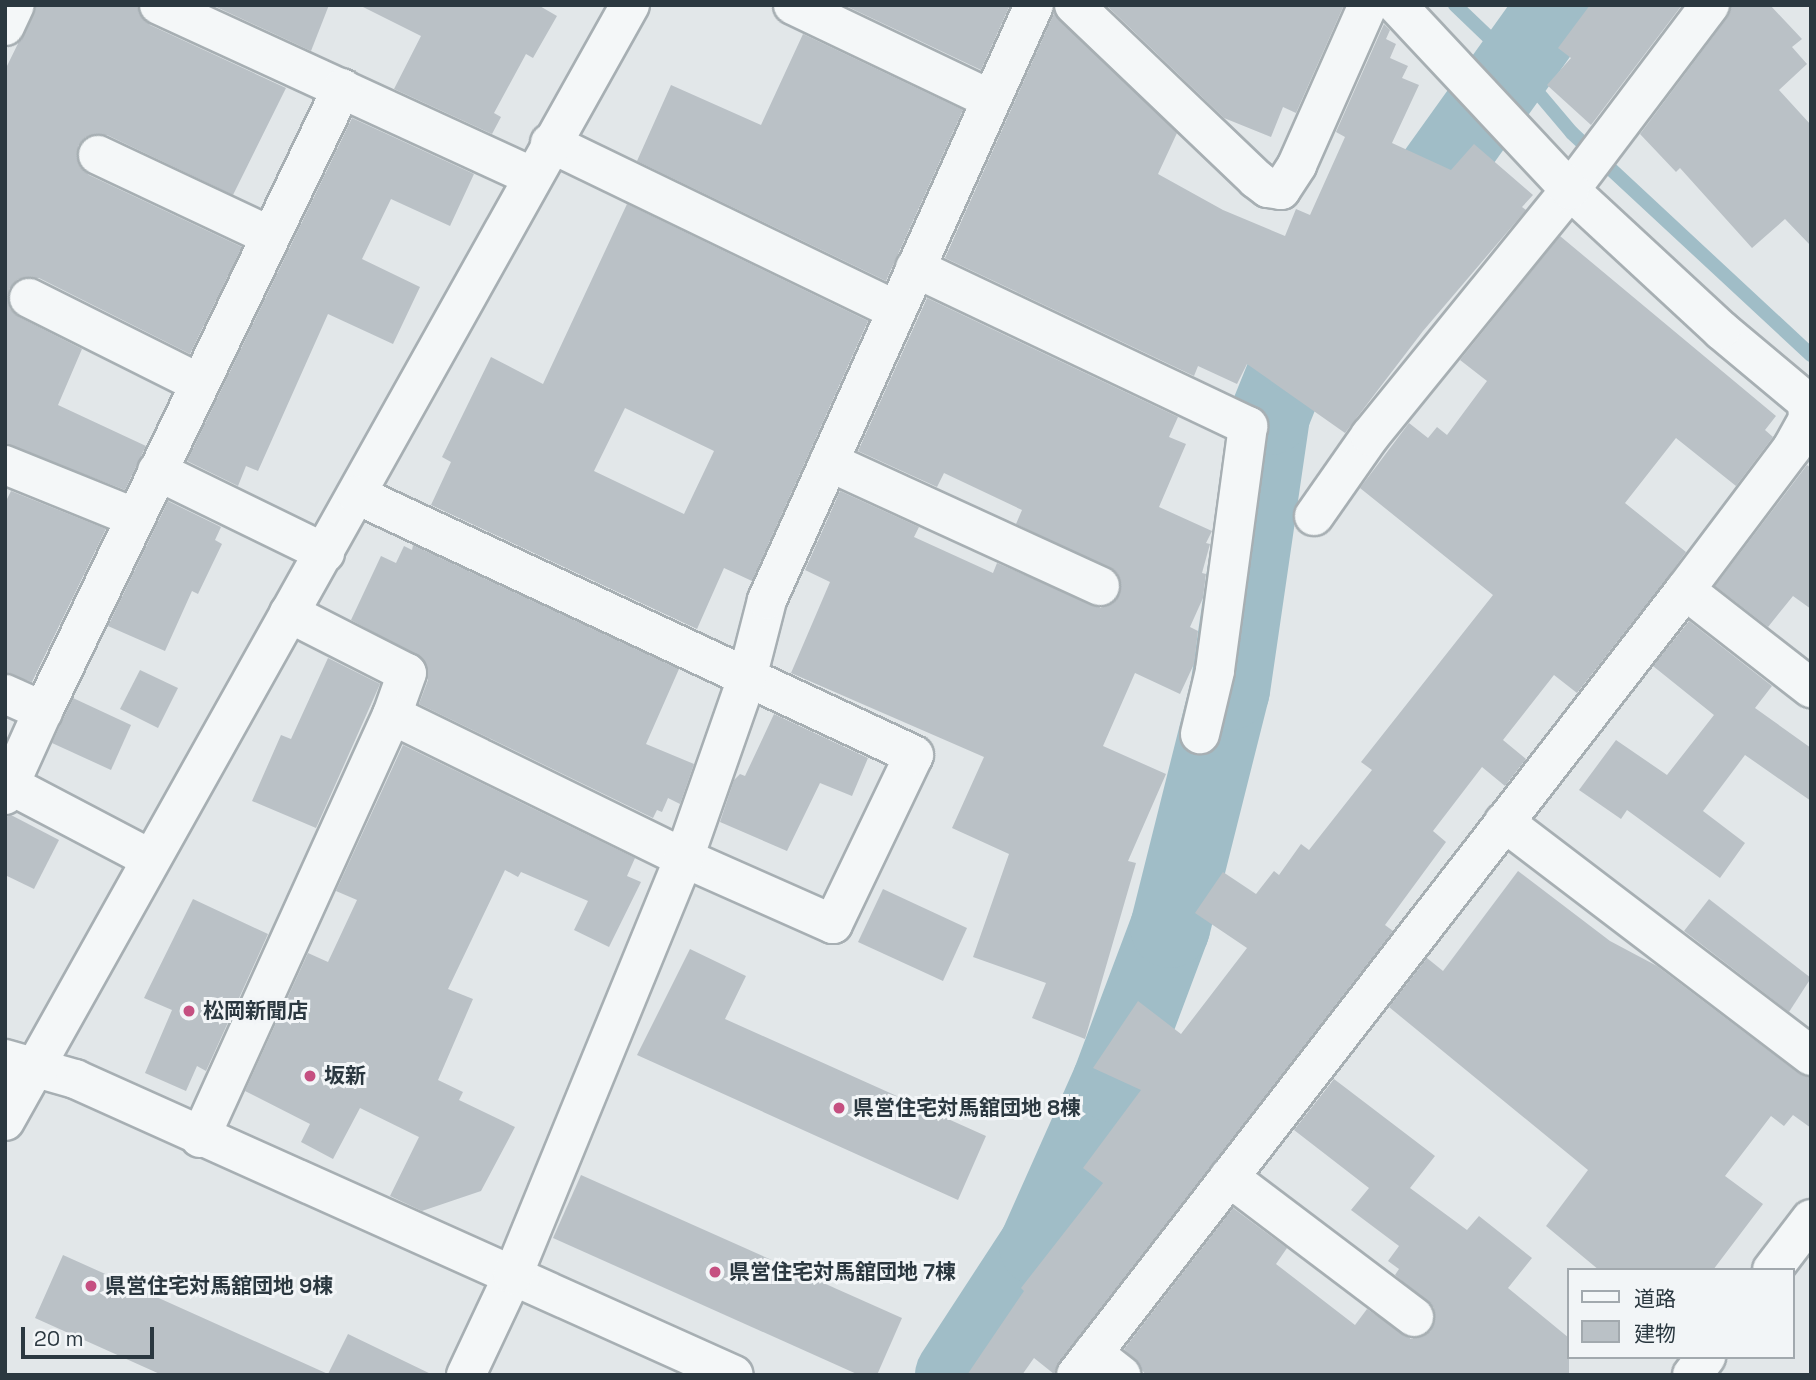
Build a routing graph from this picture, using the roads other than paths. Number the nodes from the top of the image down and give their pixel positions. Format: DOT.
graph roads {
  1 [pos="15,5"];
  2 [pos="159,5"];
  3 [pos="630,5"];
  4 [pos="793,5"];
  5 [pos="1034,5"];
  6 [pos="1074,5"];
  7 [pos="1368,5"];
  8 [pos="1710,5"];
  9 [pos="1410,10"];
  10 [pos="229,19"];
  11 [pos="5,26"];
  12 [pos="342,88"];
  13 [pos="990,99"];
  14 [pos="550,143"];
  15 [pos="98,155"];
  16 [pos="531,176"];
  17 [pos="1570,190"];
  18 [pos="270,236"];
  19 [pos="915,268"];
  20 [pos="29,298"];
  21 [pos="896,310"];
  22 [pos="199,383"];
  23 [pos="1810,407"];
  24 [pos="829,462"];
  25 [pos="5,465"];
  26 [pos="157,471"];
  27 [pos="357,495"];
  28 [pos="1314,516"];
  29 [pos="134,517"];
  30 [pos="325,553"];
  31 [pos="1100,586"];
  32 [pos="1685,590"];
  33 [pos="289,613"];
  34 [pos="747,678"];
  35 [pos="1811,688"];
  36 [pos="5,694"];
  37 [pos="43,710"];
  38 [pos="392,715"];
  39 [pos="1200,734"];
  40 [pos="8,790"];
  41 [pos="1504,822"];
  42 [pos="149,858"];
  43 [pos="684,858"];
  44 [pos="1811,1056"];
  45 [pos="20,1064"];
  46 [pos="5,1121"];
  47 [pos="200,1138"];
  48 [pos="1229,1177"];
  49 [pos="1811,1219"];
  50 [pos="1774,1268"];
  51 [pos="513,1275"];
  52 [pos="1414,1317"];
  53 [pos="1704,1359"];
  54 [pos="1097,1367"];
  55 [pos="466,1375"];
  56 [pos="734,1375"];
  57 [pos="1692,1375"];
  1 -- 11 [label="street"];
  2 -- 10 [label="street"];
  3 -- 14 [label="street"];
  4 -- 13 [label="street"];
  5 -- 13 [label="street"];
  6 -- 7 [label="street"];
  8 -- 17 [label="street"];
  9 -- 17 [label="street"];
  10 -- 12 [label="street"];
  12 -- 16 [label="street"];
  12 -- 18 [label="street"];
  13 -- 19 [label="street"];
  14 -- 16 [label="street"];
  14 -- 21 [label="street"];
  15 -- 18 [label="street"];
  16 -- 27 [label="street"];
  17 -- 23 [label="street"];
  17 -- 28 [label="street"];
  18 -- 22 [label="street"];
  19 -- 21 [label="street"];
  19 -- 39 [label="street"];
  20 -- 22 [label="street"];
  21 -- 24 [label="street"];
  22 -- 26 [label="street"];
  23 -- 32 [label="street"];
  24 -- 31 [label="street"];
  24 -- 34 [label="street"];
  25 -- 29 [label="street"];
  26 -- 29 [label="street"];
  26 -- 30 [label="street"];
  27 -- 30 [label="street"];
  27 -- 34 [label="street"];
  29 -- 37 [label="street"];
  30 -- 33 [label="street"];
  32 -- 35 [label="street"];
  32 -- 41 [label="street"];
  33 -- 38 [label="street"];
  33 -- 42 [label="street"];
  34 -- 43 [label="street"];
  34 -- 43 [label="street"];
  36 -- 37 [label="street"];
  37 -- 40 [label="street"];
  38 -- 43 [label="street"];
  38 -- 47 [label="street"];
  40 -- 42 [label="street"];
  41 -- 44 [label="street"];
  41 -- 48 [label="street"];
  42 -- 45 [label="street"];
  43 -- 51 [label="street"];
  45 -- 46 [label="street"];
  45 -- 47 [label="street"];
  47 -- 51 [label="street"];
  48 -- 52 [label="street"];
  48 -- 54 [label="street"];
  49 -- 50 [label="street"];
  51 -- 55 [label="street"];
  51 -- 56 [label="street"];
  53 -- 57 [label="street"];
}
